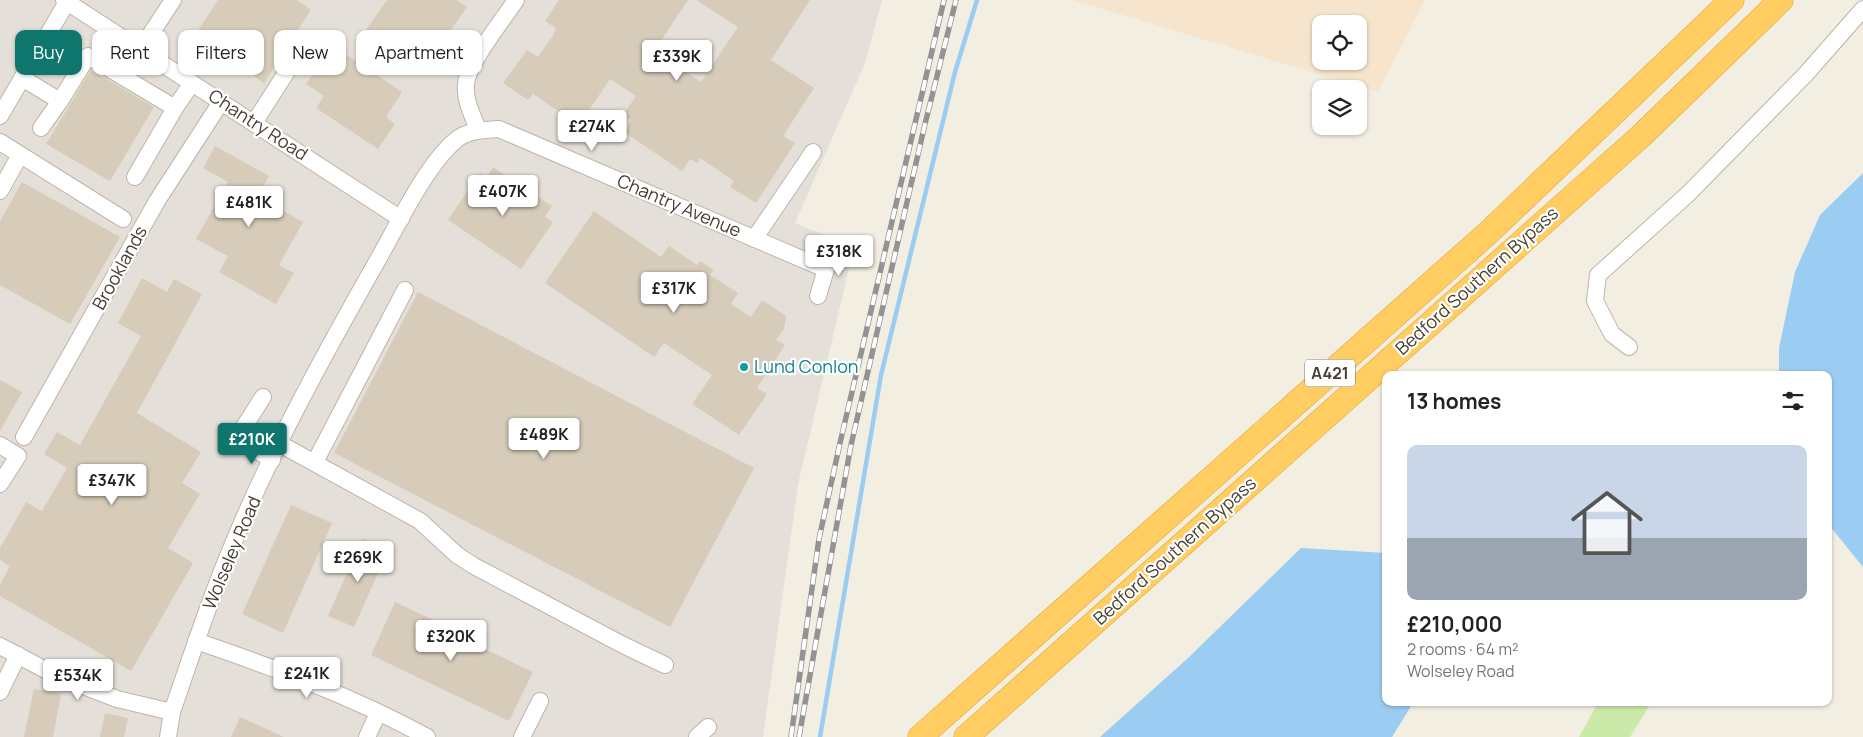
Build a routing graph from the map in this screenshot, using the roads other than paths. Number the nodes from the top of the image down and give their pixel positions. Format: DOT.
graph roads {
  1 [pos="173,0"];
  2 [pos="516,0"];
  3 [pos="1732,0"];
  4 [pos="1781,0"];
  5 [pos="66,1"];
  6 [pos="1863,9"];
  7 [pos="111,30"];
  8 [pos="153,30"];
  9 [pos="168,67"];
  10 [pos="285,75"];
  11 [pos="22,78"];
  12 [pos="192,83"];
  13 [pos="60,101"];
  14 [pos="221,102"];
  15 [pos="175,108"];
  16 [pos="0,116"];
  17 [pos="254,123"];
  18 [pos="41,128"];
  19 [pos="478,130"];
  20 [pos="0,142"];
  21 [pos="812,152"];
  22 [pos="20,155"];
  23 [pos="135,177"];
  24 [pos="0,191"];
  25 [pos="123,218"];
  26 [pos="401,219"];
  27 [pos="754,239"];
  28 [pos="832,249"];
  29 [pos="825,268"];
  30 [pos="405,290"];
  31 [pos="818,296"];
  32 [pos="1629,347"];
  33 [pos="263,396"];
  34 [pos="24,437"];
  35 [pos="280,444"];
  36 [pos="0,445"];
  37 [pos="272,460"];
  38 [pos="315,462"];
  39 [pos="0,484"];
  40 [pos="196,641"];
  41 [pos="0,646"];
  42 [pos="18,655"];
  43 [pos="665,665"];
  44 [pos="0,692"];
  45 [pos="540,701"];
  46 [pos="172,712"];
  47 [pos="378,713"];
  48 [pos="168,737"];
  49 [pos="368,737"];
  50 [pos="427,737"];
  51 [pos="522,737"];
  52 [pos="920,737"];
  53 [pos="966,737"];
  1 -- 8 [label="street"];
  2 -- 19 [label="street"];
  3 -- 52 [label="highway, Bedford Southern Bypass / A421"];
  4 -- 53 [label="highway, Bedford Southern Bypass / A421"];
  5 -- 7 [label="street, Chantry Road"];
  5 -- 11 [label="street"];
  6 -- 32 [label="street"];
  9 -- 12 [label="street, Chantry Road"];
  10 -- 17 [label="street"];
  11 -- 13 [label="street"];
  11 -- 16 [label="street"];
  12 -- 14 [label="street, Chantry Road"];
  12 -- 15 [label="street"];
  13 -- 15 [label="street"];
  13 -- 18 [label="street"];
  14 -- 17 [label="street, Chantry Road"];
  14 -- 34 [label="street, Brooklands"];
  15 -- 23 [label="street"];
  17 -- 26 [label="street, Chantry Road"];
  19 -- 26 [label="street, Chantry Avenue"];
  19 -- 27 [label="street, Chantry Avenue"];
  20 -- 22 [label="street"];
  21 -- 27 [label="street"];
  22 -- 24 [label="street"];
  22 -- 25 [label="street"];
  26 -- 35 [label="street, Wolseley Road"];
  27 -- 29 [label="street, Chantry Avenue"];
  28 -- 29 [label="street"];
  29 -- 31 [label="street"];
  30 -- 38 [label="street"];
  33 -- 37 [label="street"];
  35 -- 37 [label="street, Wolseley Road"];
  35 -- 38 [label="street"];
  36 -- 39 [label="street"];
  37 -- 40 [label="street, Wolseley Road"];
  38 -- 43 [label="street"];
  40 -- 46 [label="street, Wolseley Road"];
  40 -- 47 [label="street"];
  41 -- 42 [label="street"];
  42 -- 44 [label="street"];
  42 -- 46 [label="street"];
  45 -- 51 [label="street"];
  46 -- 48 [label="street, Wolseley Road"];
  47 -- 49 [label="street"];
  47 -- 50 [label="street"];
}
